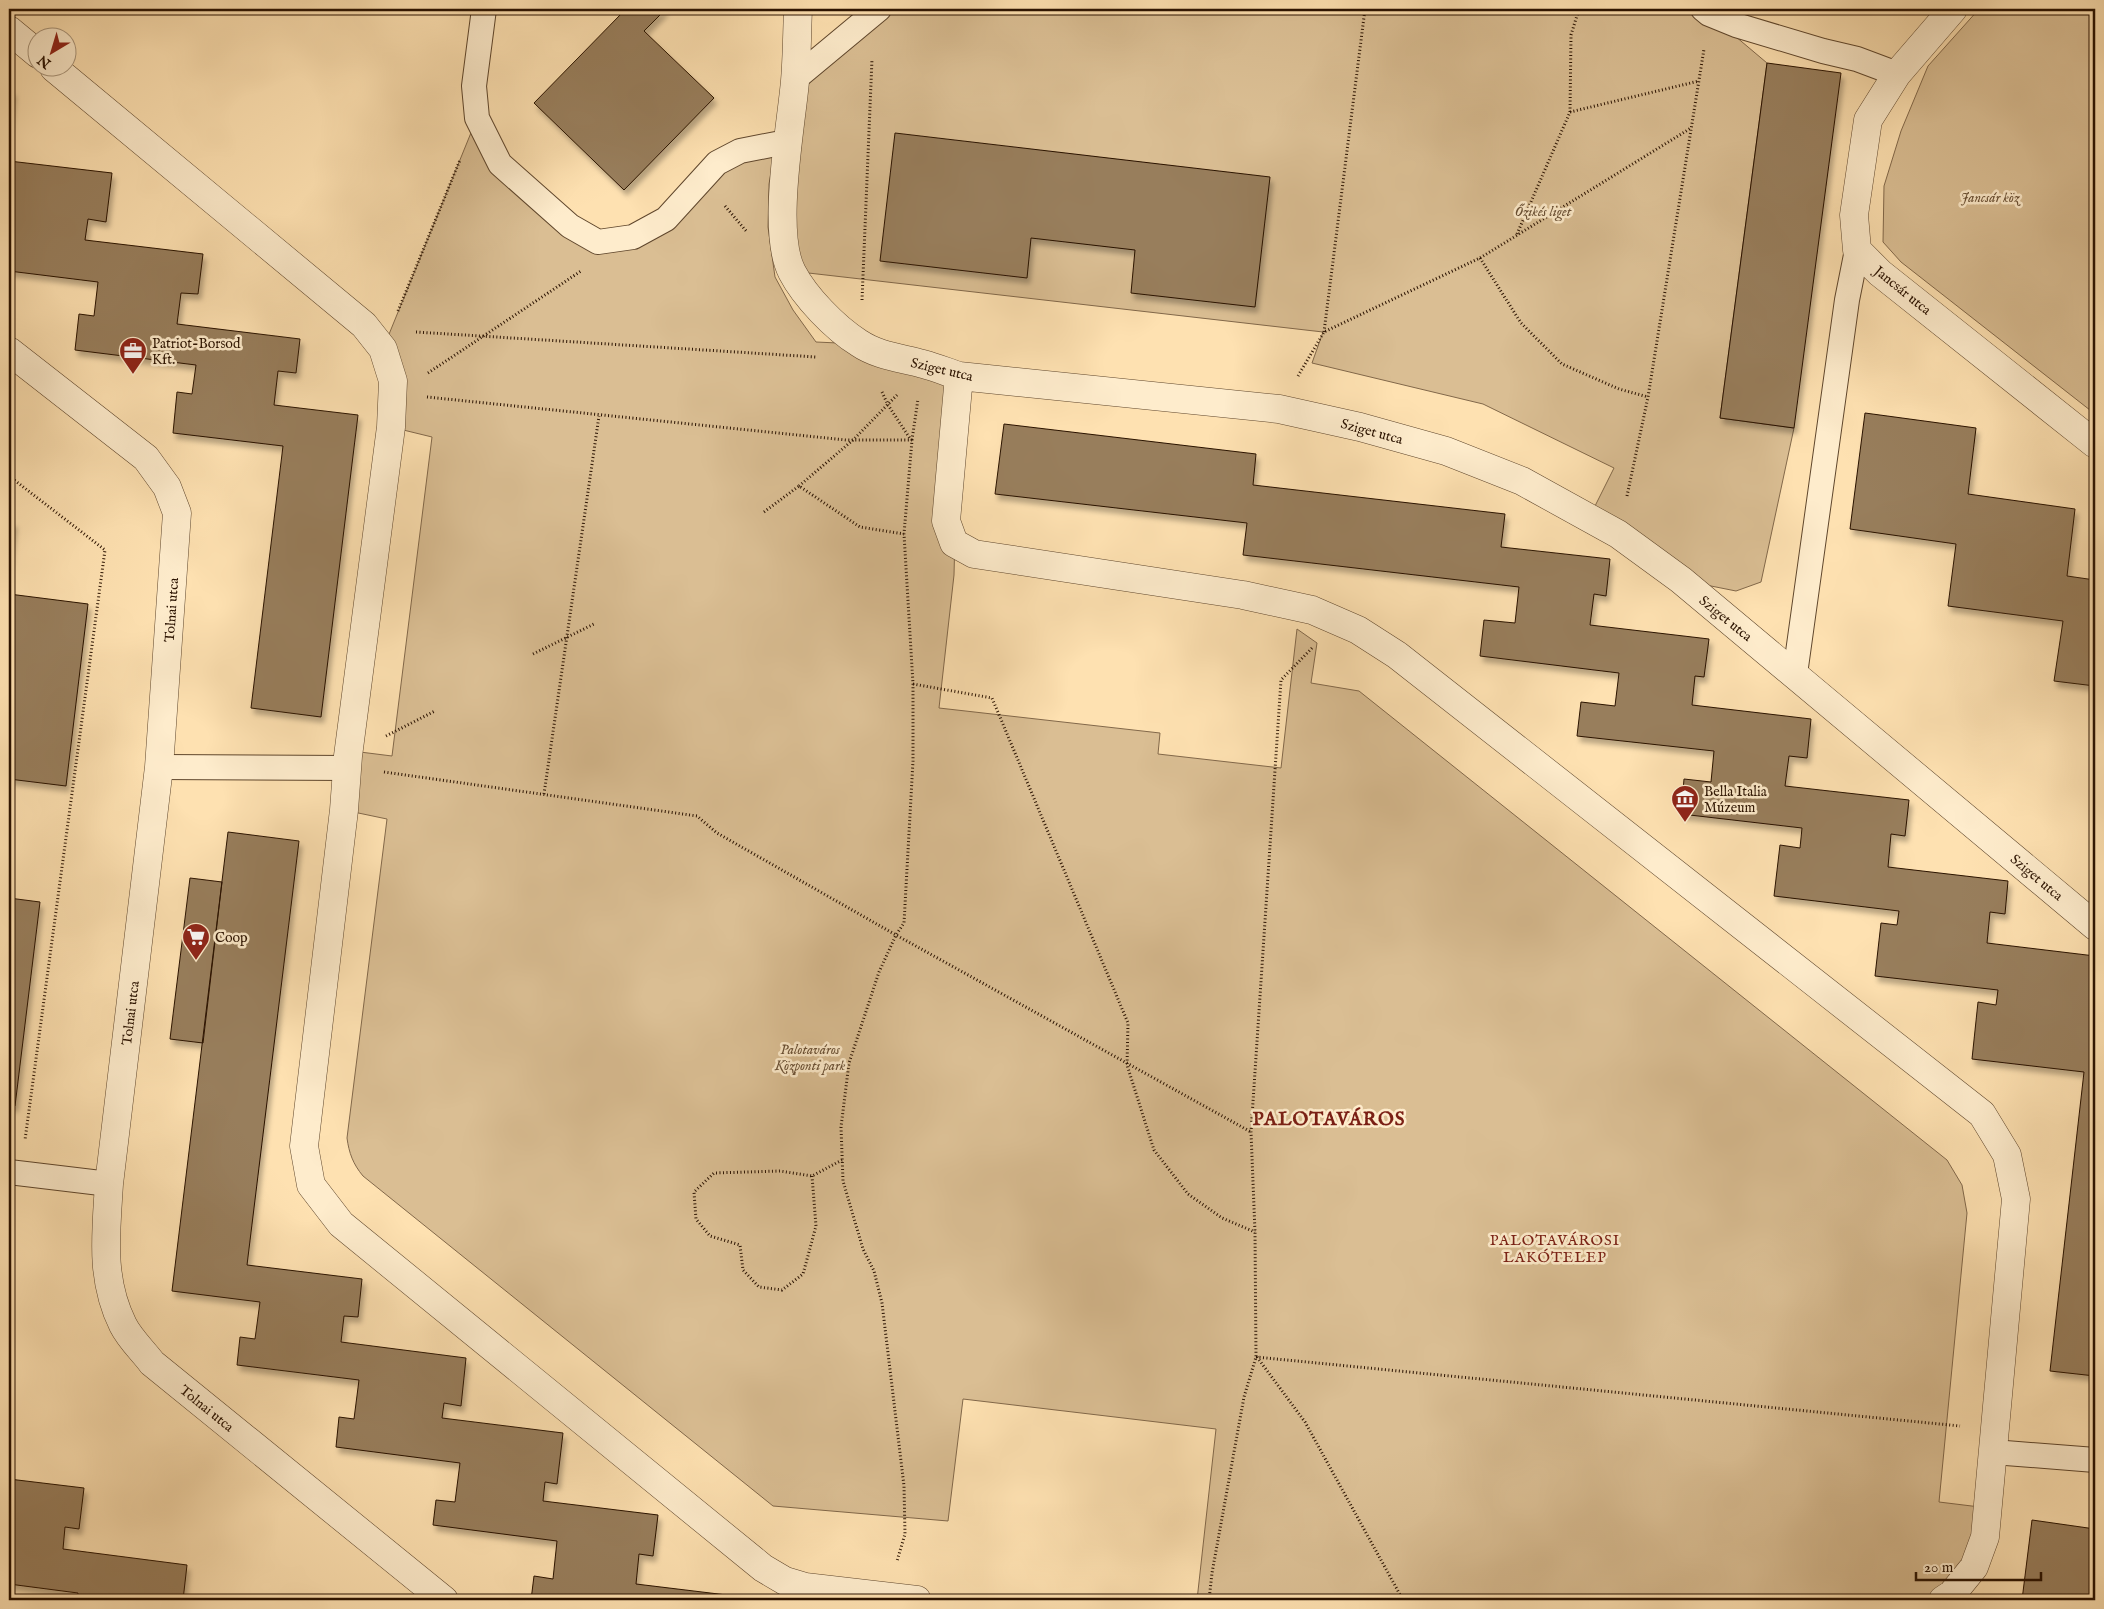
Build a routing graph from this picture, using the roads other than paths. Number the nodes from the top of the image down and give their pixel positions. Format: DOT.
graph roads {
  1 [pos="484,9"];
  2 [pos="798,9"];
  3 [pos="1953,9"];
  4 [pos="876,11"];
  5 [pos="1706,12"];
  6 [pos="9,30"];
  7 [pos="28,46"];
  8 [pos="1897,74"];
  9 [pos="66,78"];
  10 [pos="796,78"];
  11 [pos="789,144"];
  12 [pos="1857,250"];
  13 [pos="9,351"];
  14 [pos="959,376"];
  15 [pos="2095,444"];
  16 [pos="1795,674"];
  17 [pos="348,762"];
  18 [pos="159,767"];
  19 [pos="2095,926"];
  20 [pos="15,1173"];
  21 [pos="110,1184"];
  22 [pos="1995,1441"];
  23 [pos="2095,1460"];
  24 [pos="444,1600"];
  25 [pos="917,1600"];
  26 [pos="1943,1600"];
  1 -- 11 [label="lane"];
  2 -- 10 [label="street, Sziget utca"];
  3 -- 8 [label="street"];
  4 -- 10 [label="lane"];
  5 -- 8 [label="lane"];
  6 -- 7 [label="street"];
  8 -- 12 [label="street"];
  9 -- 17 [label="street"];
  10 -- 11 [label="street, Sziget utca"];
  11 -- 14 [label="street, Sziget utca"];
  12 -- 15 [label="street, Jancsár utca"];
  12 -- 16 [label="lane"];
  13 -- 18 [label="street, Tolnai utca"];
  14 -- 16 [label="street, Sziget utca"];
  14 -- 22 [label="street"];
  16 -- 19 [label="street, Sziget utca"];
  17 -- 18 [label="lane"];
  17 -- 25 [label="street"];
  18 -- 21 [label="street, Tolnai utca"];
  20 -- 21 [label="lane"];
  21 -- 24 [label="street, Tolnai utca"];
  22 -- 23 [label="lane"];
  22 -- 26 [label="street"];
}
